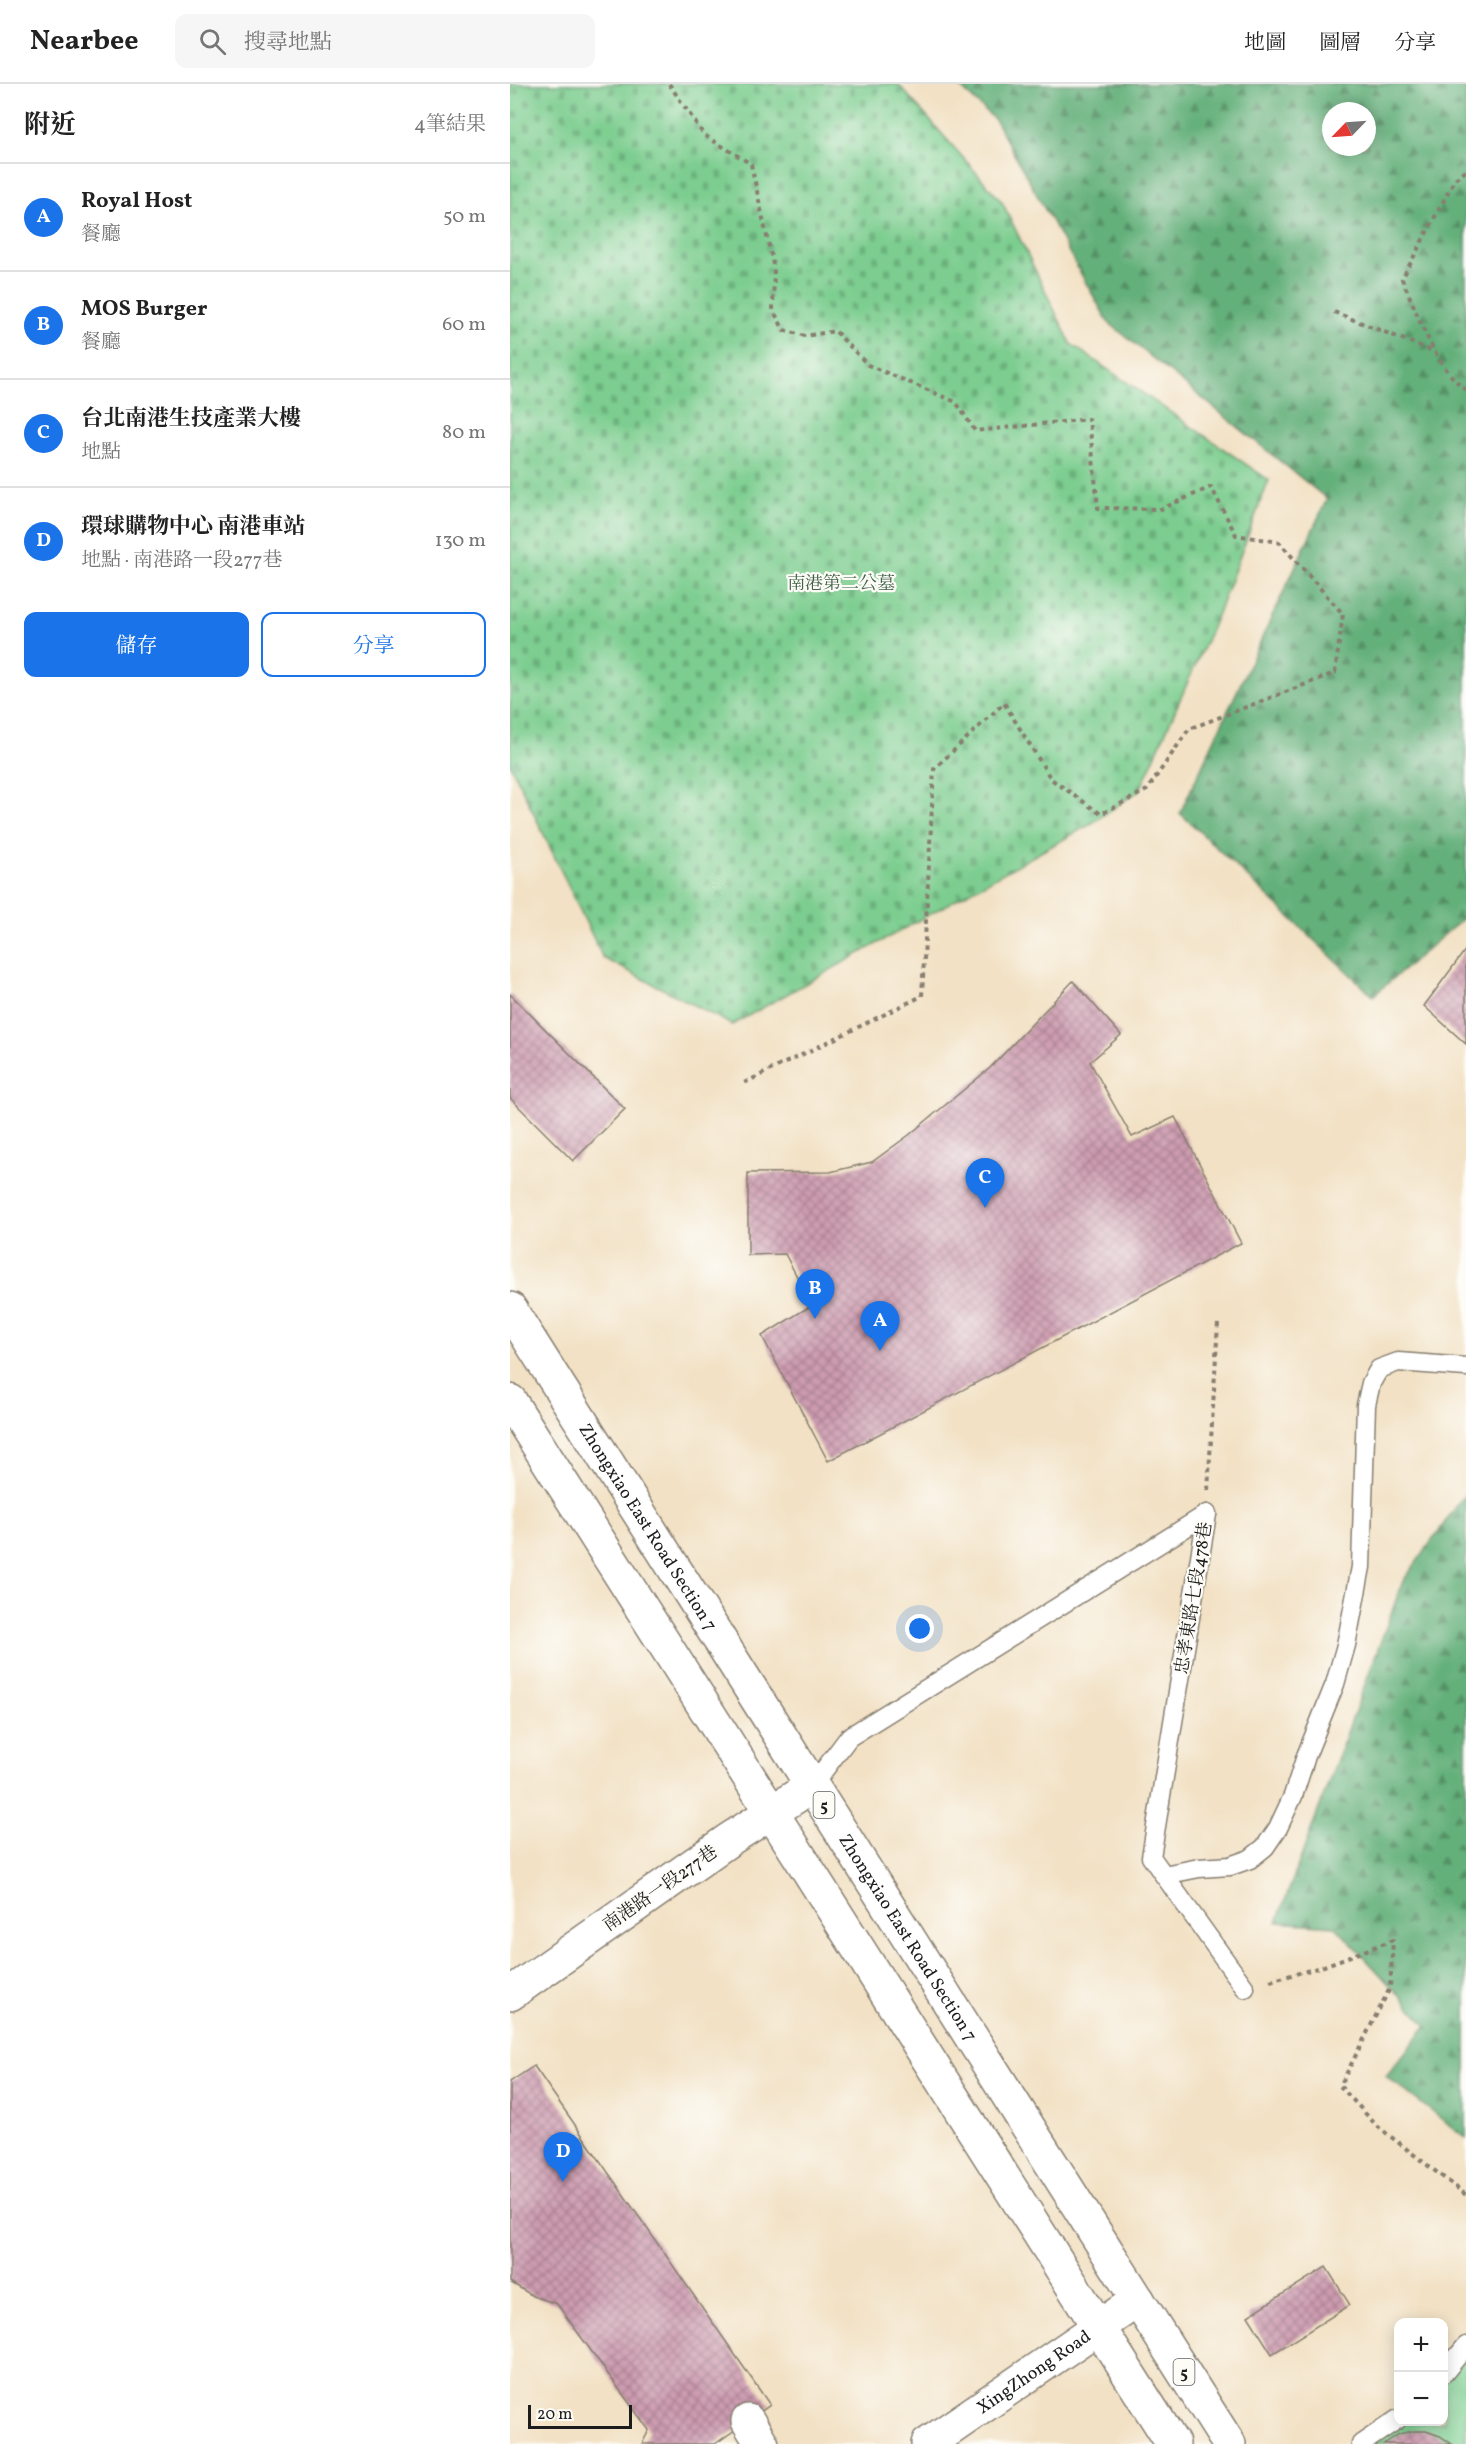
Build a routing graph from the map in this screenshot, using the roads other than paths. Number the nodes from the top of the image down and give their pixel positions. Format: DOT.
graph roads {
  1 [pos="510,1309"];
  2 [pos="1466,1367"];
  3 [pos="510,1401"];
  4 [pos="812,1786"];
  5 [pos="771,1811"];
  6 [pos="1164,1875"];
  7 [pos="1245,1988"];
  8 [pos="510,1994"];
  9 [pos="1138,2300"];
  10 [pos="1099,2327"];
  11 [pos="1466,2346"];
  12 [pos="1444,2372"];
  13 [pos="1394,2422"];
  14 [pos="928,2444"];
  15 [pos="1173,2444"];
  16 [pos="1229,2444"];
  17 [pos="1361,2444"];
  1 -- 4 [label="main road, Zhongxiao East Road Section 7 / 5"];
  2 -- 6 [label="lane"];
  3 -- 5 [label="main road"];
  4 -- 5 [label="main road, 南港路一段277巷"];
  4 -- 6 [label="lane, 忠孝東路七段478巷"];
  4 -- 9 [label="main road, Zhongxiao East Road Section 7 / 5"];
  5 -- 8 [label="main road, 南港路一段277巷"];
  5 -- 10 [label="main road"];
  6 -- 7 [label="lane, 忠孝東路七段478巷"];
  9 -- 10 [label="main road, XingZhong Road"];
  9 -- 16 [label="main road, Zhongxiao East Road Section 7 / 5"];
  10 -- 14 [label="main road, XingZhong Road"];
  10 -- 15 [label="main road"];
  11 -- 12 [label="lane"];
  13 -- 17 [label="lane"];
}
